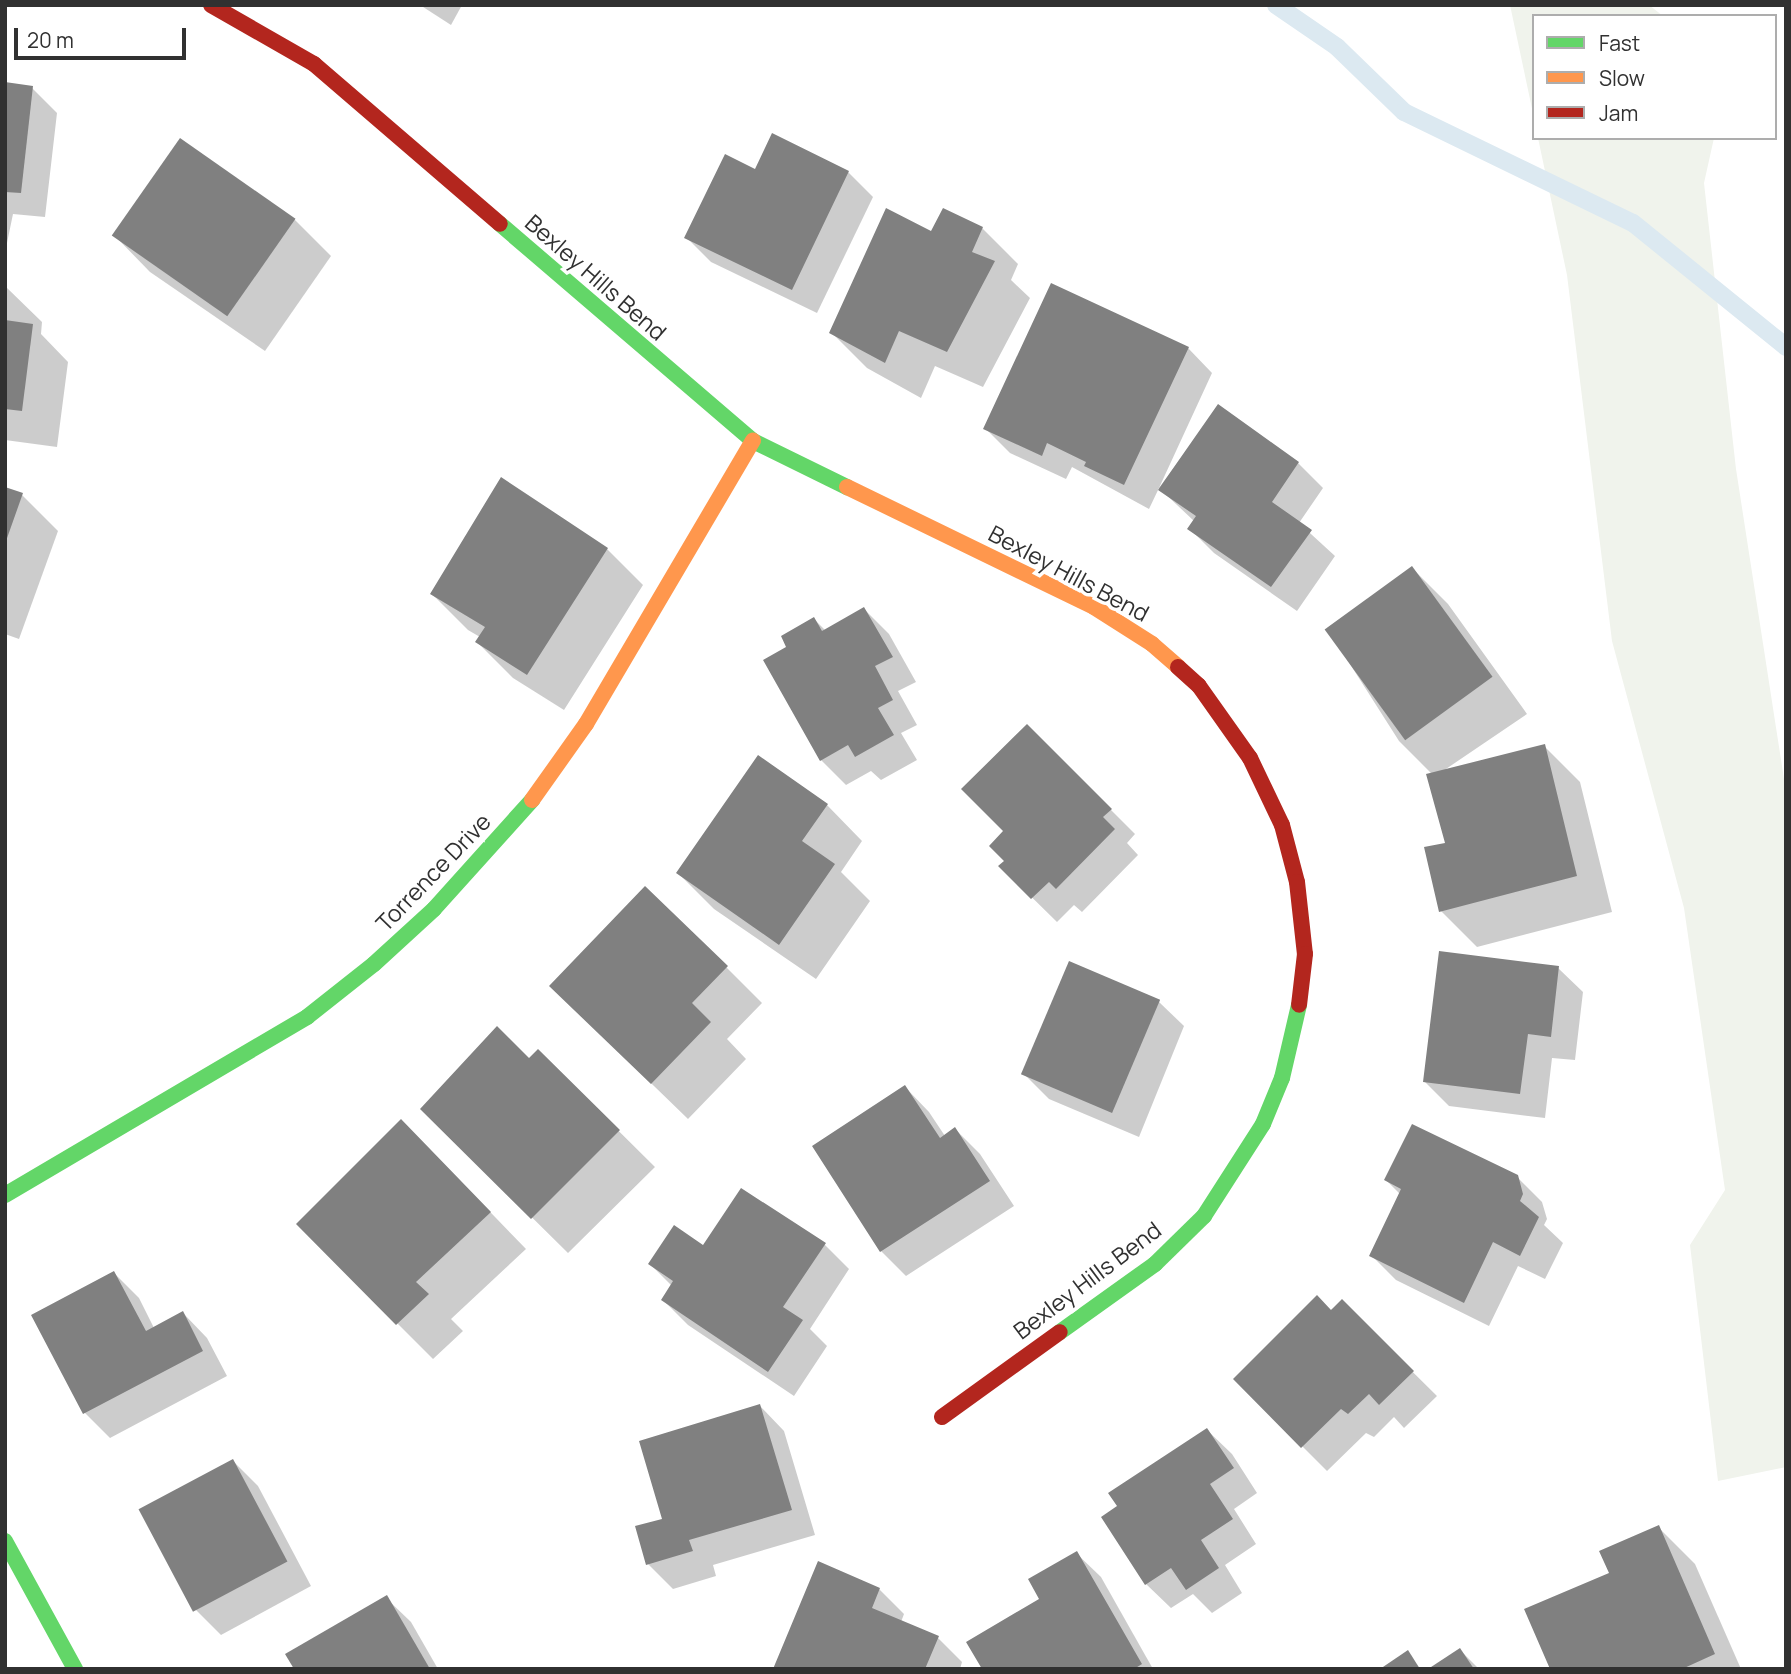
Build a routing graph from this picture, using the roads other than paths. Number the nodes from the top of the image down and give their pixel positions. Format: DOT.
graph roads {
  1 [pos="211,5"];
  2 [pos="753,441"];
  3 [pos="5,1195"];
  4 [pos="943,1417"];
  5 [pos="5,1541"];
  6 [pos="75,1669"];
  1 -- 2 [label="street, Bexley Hills Bend"];
  2 -- 3 [label="street, Torrence Drive"];
  2 -- 4 [label="street, Bexley Hills Bend"];
  5 -- 6 [label="street"];
}
